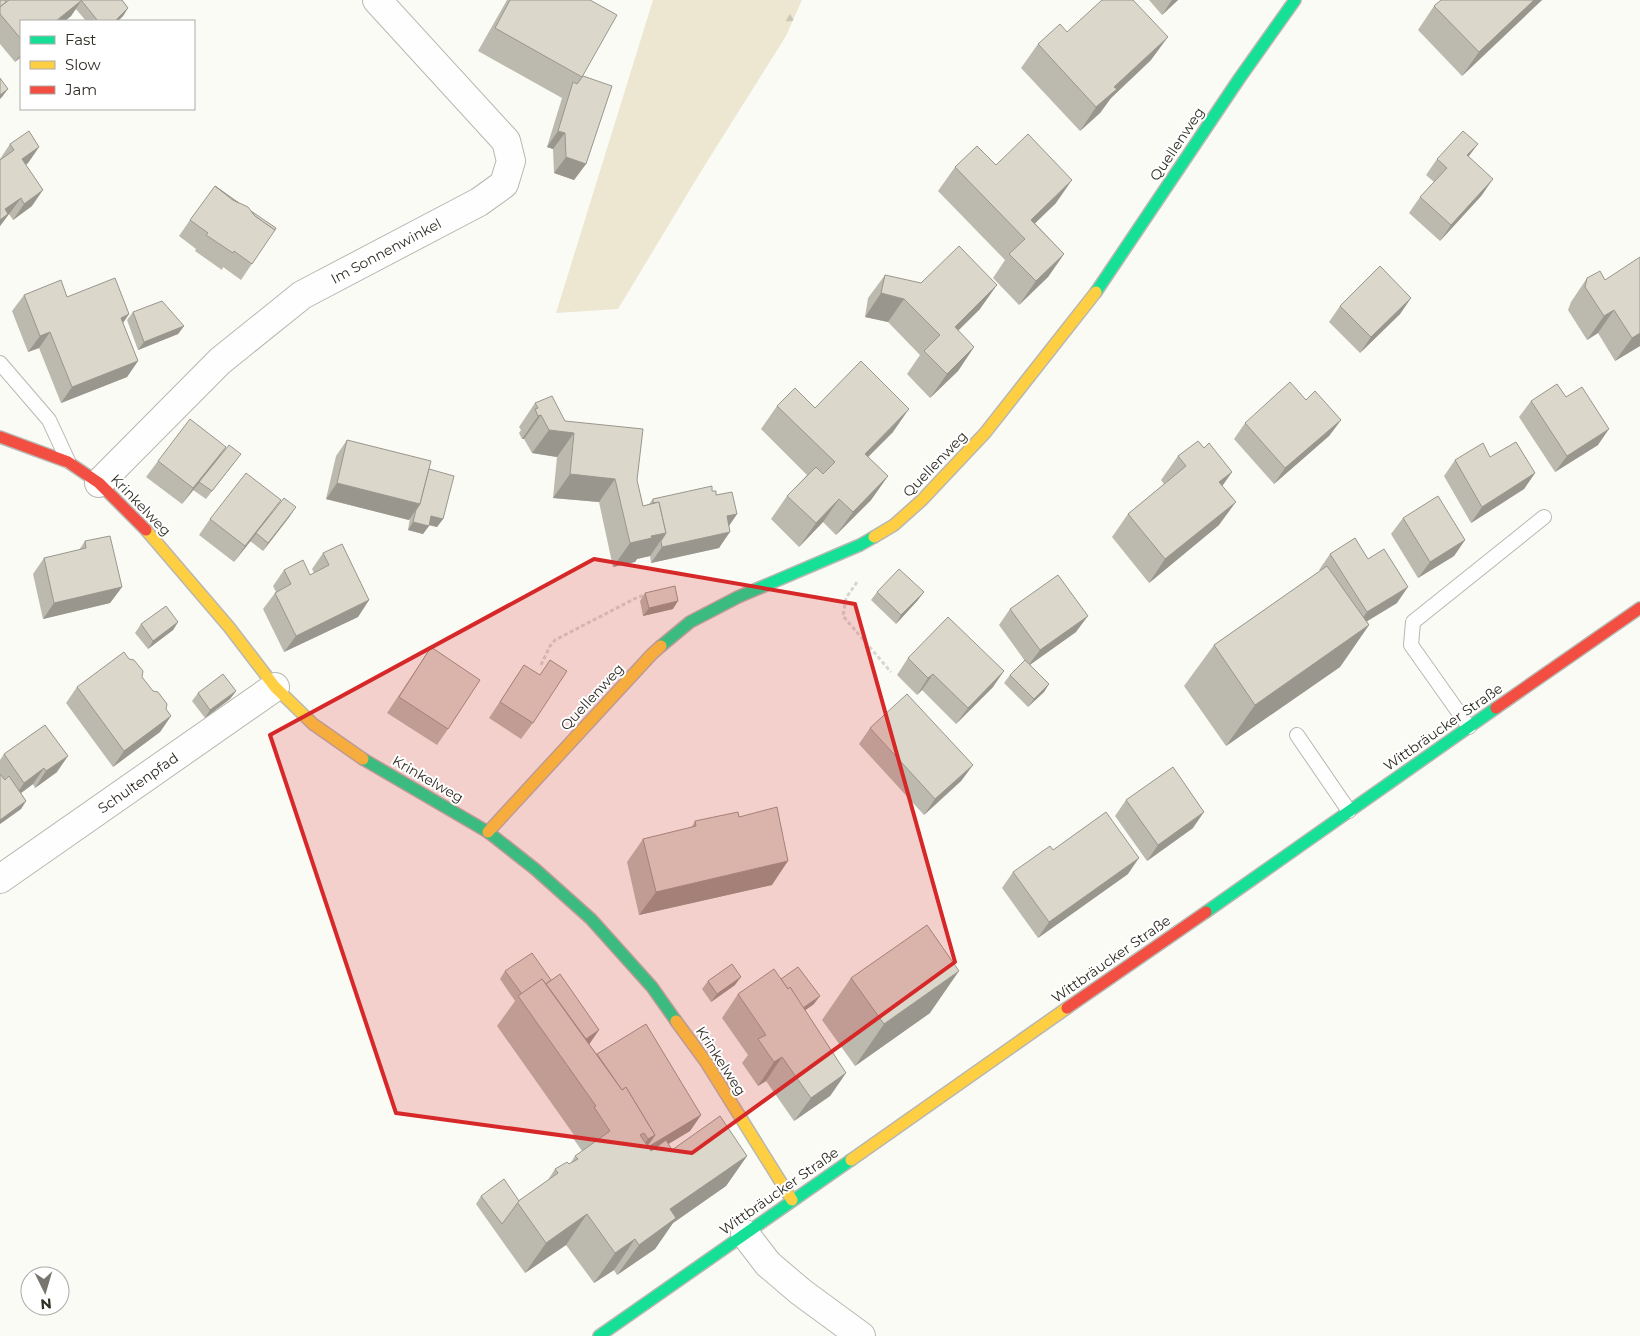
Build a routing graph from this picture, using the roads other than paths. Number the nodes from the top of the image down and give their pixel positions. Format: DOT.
graph roads {
  1 [pos="377,0"];
  2 [pos="1295,0"];
  3 [pos="0,363"];
  4 [pos="0,437"];
  5 [pos="68,462"];
  6 [pos="98,483"];
  7 [pos="1544,518"];
  8 [pos="1640,608"];
  9 [pos="275,687"];
  10 [pos="1469,727"];
  11 [pos="1297,735"];
  12 [pos="1350,811"];
  13 [pos="488,832"];
  14 [pos="0,879"];
  15 [pos="792,1200"];
  16 [pos="744,1234"];
  17 [pos="616,1331"];
  18 [pos="599,1336"];
  19 [pos="861,1336"];
  1 -- 6 [label="street, Im Sonnenwinkel"];
  2 -- 13 [label="street, Quellenweg"];
  3 -- 5 [label="lane"];
  4 -- 5 [label="street, Krinkelweg"];
  5 -- 6 [label="street, Krinkelweg"];
  6 -- 9 [label="street, Krinkelweg"];
  7 -- 10 [label="lane"];
  8 -- 10 [label="street, Wittbräucker Straße"];
  9 -- 13 [label="street, Krinkelweg"];
  9 -- 14 [label="street, Schultenpfad"];
  10 -- 12 [label="street, Wittbräucker Straße"];
  11 -- 12 [label="lane"];
  12 -- 15 [label="street, Wittbräucker Straße"];
  13 -- 15 [label="street, Krinkelweg"];
  15 -- 16 [label="street, Wittbräucker Straße"];
  16 -- 17 [label="street, Wittbräucker Straße"];
  16 -- 19 [label="street"];
  17 -- 18 [label="street, Wittbräucker Straße"];
}
